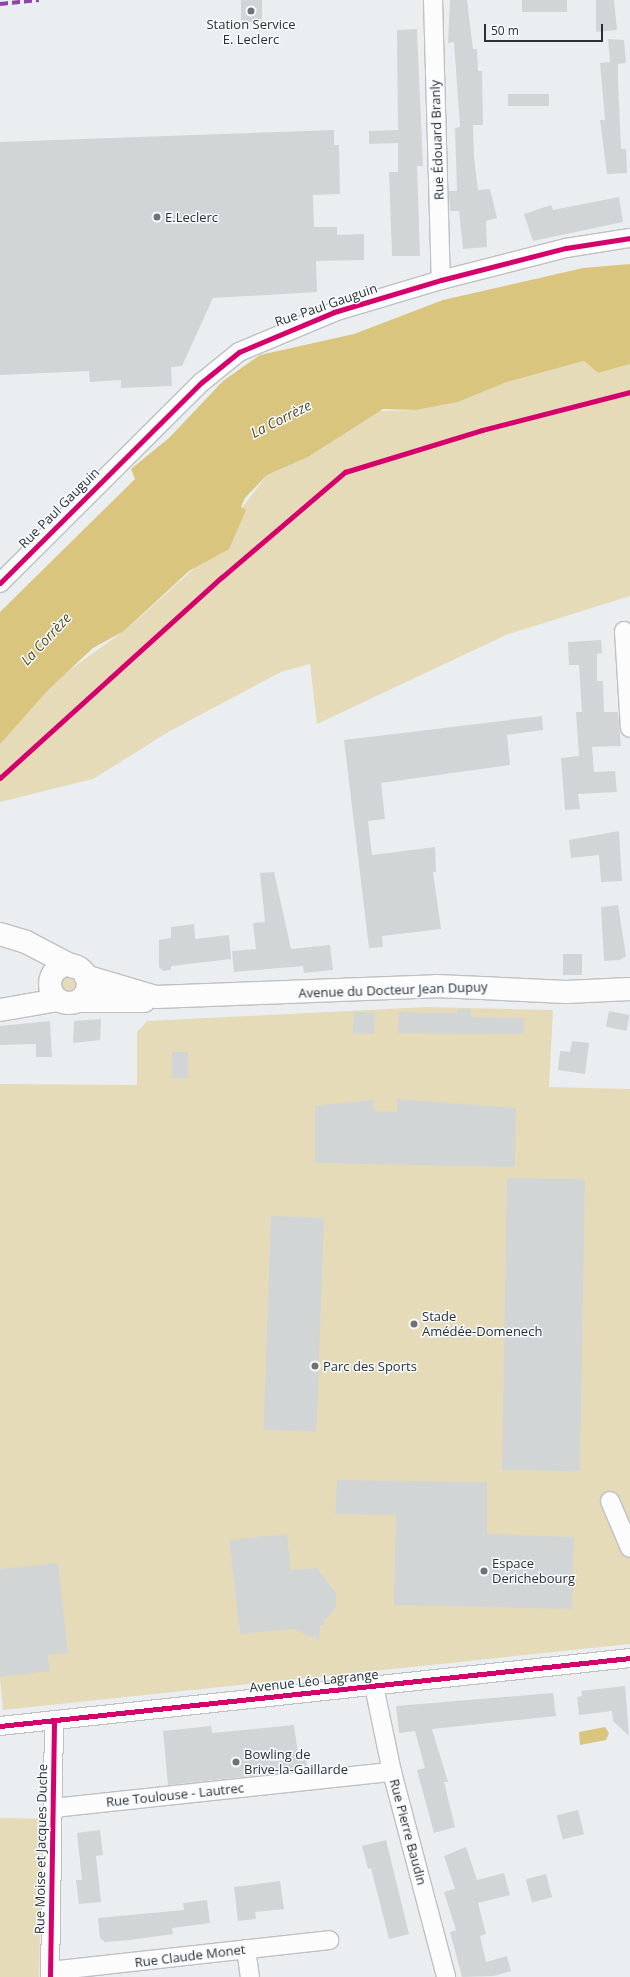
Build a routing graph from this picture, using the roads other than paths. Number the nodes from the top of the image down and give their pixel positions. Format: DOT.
graph roads {
  1 [pos="433,0"];
  2 [pos="630,238"];
  3 [pos="441,280"];
  4 [pos="0,583"];
  5 [pos="624,631"];
  6 [pos="630,728"];
  7 [pos="0,934"];
  8 [pos="0,944"];
  9 [pos="80,971"];
  10 [pos="630,989"];
  11 [pos="62,994"];
  12 [pos="156,997"];
  13 [pos="0,1010"];
  14 [pos="610,1501"];
  15 [pos="630,1548"];
  16 [pos="630,1658"];
  17 [pos="374,1686"];
  18 [pos="54,1721"];
  19 [pos="0,1726"];
  20 [pos="392,1772"];
  21 [pos="53,1808"];
  22 [pos="329,1940"];
  23 [pos="246,1949"];
  24 [pos="50,1974"];
  25 [pos="250,1977"];
  26 [pos="446,1977"];
  1 -- 3 [label="street, Rue Édouard Branly"];
  2 -- 3 [label="street, Rue Paul Gauguin"];
  3 -- 4 [label="street, Rue Paul Gauguin"];
  5 -- 6 [label="street"];
  7 -- 9 [label="street, Avenue du Docteur Jean Dupuy"];
  8 -- 11 [label="street"];
  9 -- 11 [label="street"];
  9 -- 11 [label="street"];
  9 -- 12 [label="street, Avenue du Docteur Jean Dupuy"];
  10 -- 12 [label="street, Avenue du Docteur Jean Dupuy"];
  11 -- 12 [label="street, Avenue du Docteur Jean Dupuy"];
  11 -- 13 [label="street, Avenue du Docteur Jean Dupuy"];
  14 -- 15 [label="street"];
  16 -- 17 [label="street, Avenue Léo Lagrange"];
  17 -- 18 [label="street, Avenue Léo Lagrange"];
  17 -- 20 [label="street, Rue Pierre Baudin"];
  18 -- 19 [label="street, Avenue Léo Lagrange"];
  18 -- 21 [label="street, Rue Moise et Jacques Duche"];
  20 -- 21 [label="street, Rue Toulouse - Lautrec"];
  20 -- 26 [label="street, Rue Pierre Baudin"];
  21 -- 24 [label="street, Rue Moise et Jacques Duche"];
  22 -- 23 [label="street, Rue Claude Monet"];
  23 -- 24 [label="street, Rue Claude Monet"];
  23 -- 25 [label="street"];
}
